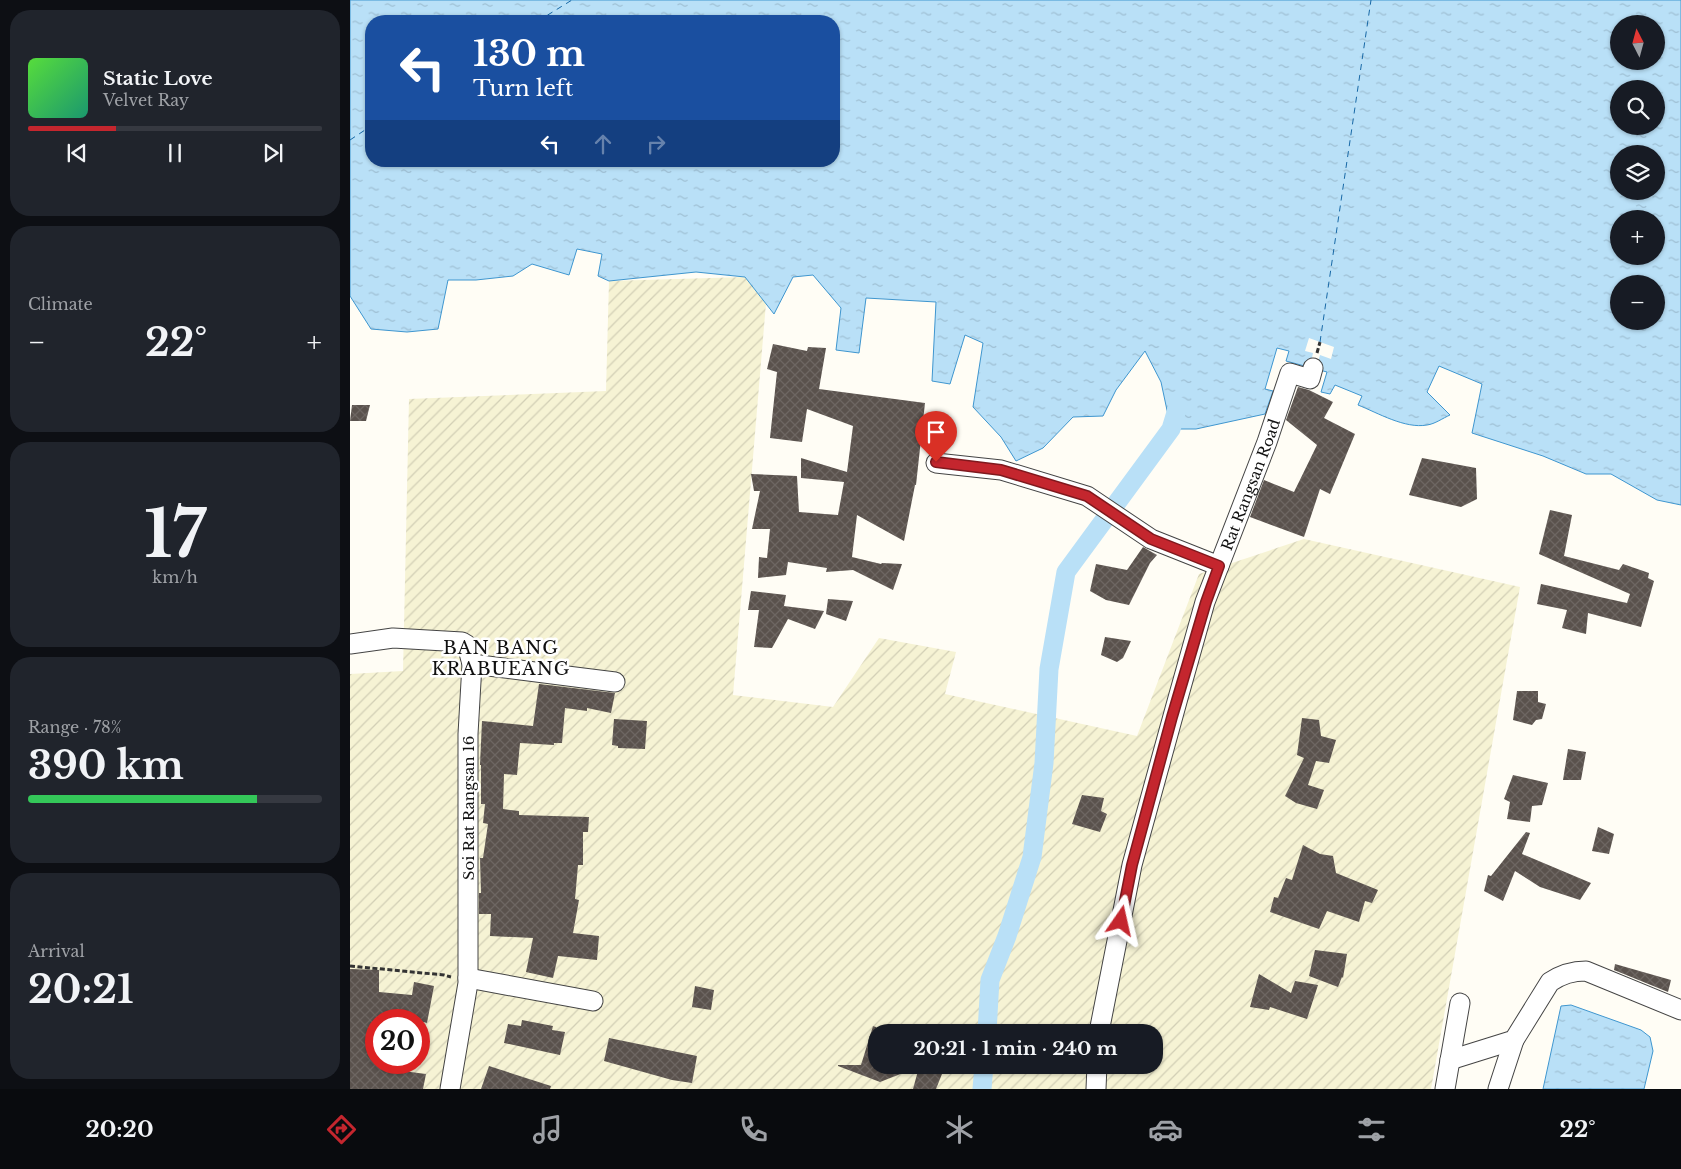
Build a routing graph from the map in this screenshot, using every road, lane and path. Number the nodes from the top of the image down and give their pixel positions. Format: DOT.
graph roads {
  1 [pos="1313,368"];
  2 [pos="936,462"];
  3 [pos="1219,566"];
  4 [pos="350,644"];
  5 [pos="472,664"];
  6 [pos="615,682"];
  7 [pos="350,966"];
  8 [pos="468,981"];
  9 [pos="593,1001"];
  10 [pos="1460,1003"];
  11 [pos="1681,1010"];
  12 [pos="1102,1024"];
  13 [pos="1514,1040"];
  14 [pos="1450,1060"];
  15 [pos="1097,1074"];
  16 [pos="450,1089"];
  17 [pos="1096,1089"];
  18 [pos="1445,1089"];
  19 [pos="1498,1089"];
  1 -- 3 [label="street, Rat Rangsan Road"];
  2 -- 3 [label="street"];
  3 -- 12 [label="street, Rat Rangsan Road"];
  4 -- 5 [label="street, Soi Rat Rangsan 16"];
  5 -- 6 [label="street"];
  5 -- 8 [label="street, Soi Rat Rangsan 16"];
  7 -- 8 [label="path"];
  8 -- 9 [label="street"];
  8 -- 16 [label="street, Soi Rat Rangsan 16"];
  10 -- 14 [label="street"];
  11 -- 13 [label="street"];
  13 -- 14 [label="street"];
  13 -- 19 [label="street"];
  14 -- 18 [label="street"];
  15 -- 17 [label="street"];
}
